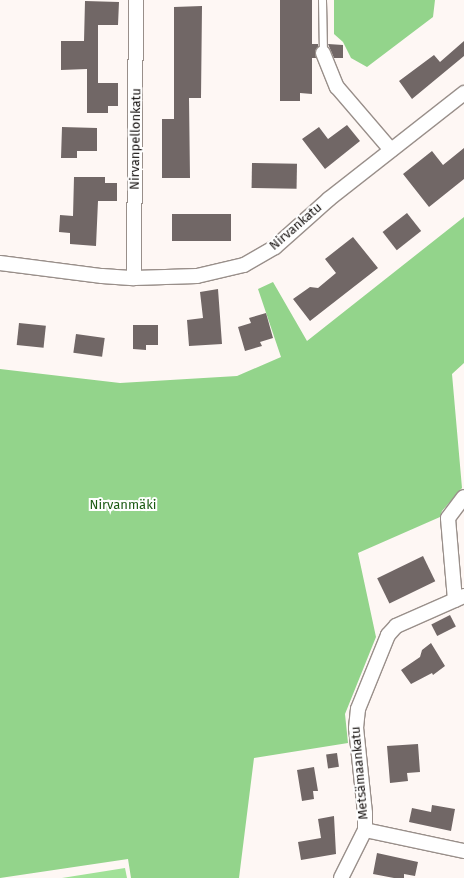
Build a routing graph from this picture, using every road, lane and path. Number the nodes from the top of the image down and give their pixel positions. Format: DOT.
graph roads {
  1 [pos="136,0"];
  2 [pos="322,0"];
  3 [pos="323,53"];
  4 [pos="464,93"];
  5 [pos="391,150"];
  6 [pos="0,263"];
  7 [pos="134,278"];
  8 [pos="464,497"];
  9 [pos="459,598"];
  10 [pos="364,830"];
  11 [pos="464,851"];
  12 [pos="340,878"];
  1 -- 7 [label="street, Nirvanpellonkatu"];
  2 -- 3 [label="lane"];
  3 -- 5 [label="street"];
  4 -- 5 [label="street, Nirvankatu"];
  5 -- 7 [label="street, Nirvankatu"];
  6 -- 7 [label="street, Nirvankatu"];
  8 -- 9 [label="street"];
  9 -- 10 [label="street, Metsämaankatu"];
  10 -- 11 [label="street"];
  10 -- 12 [label="street, Metsämaankatu"];
}
